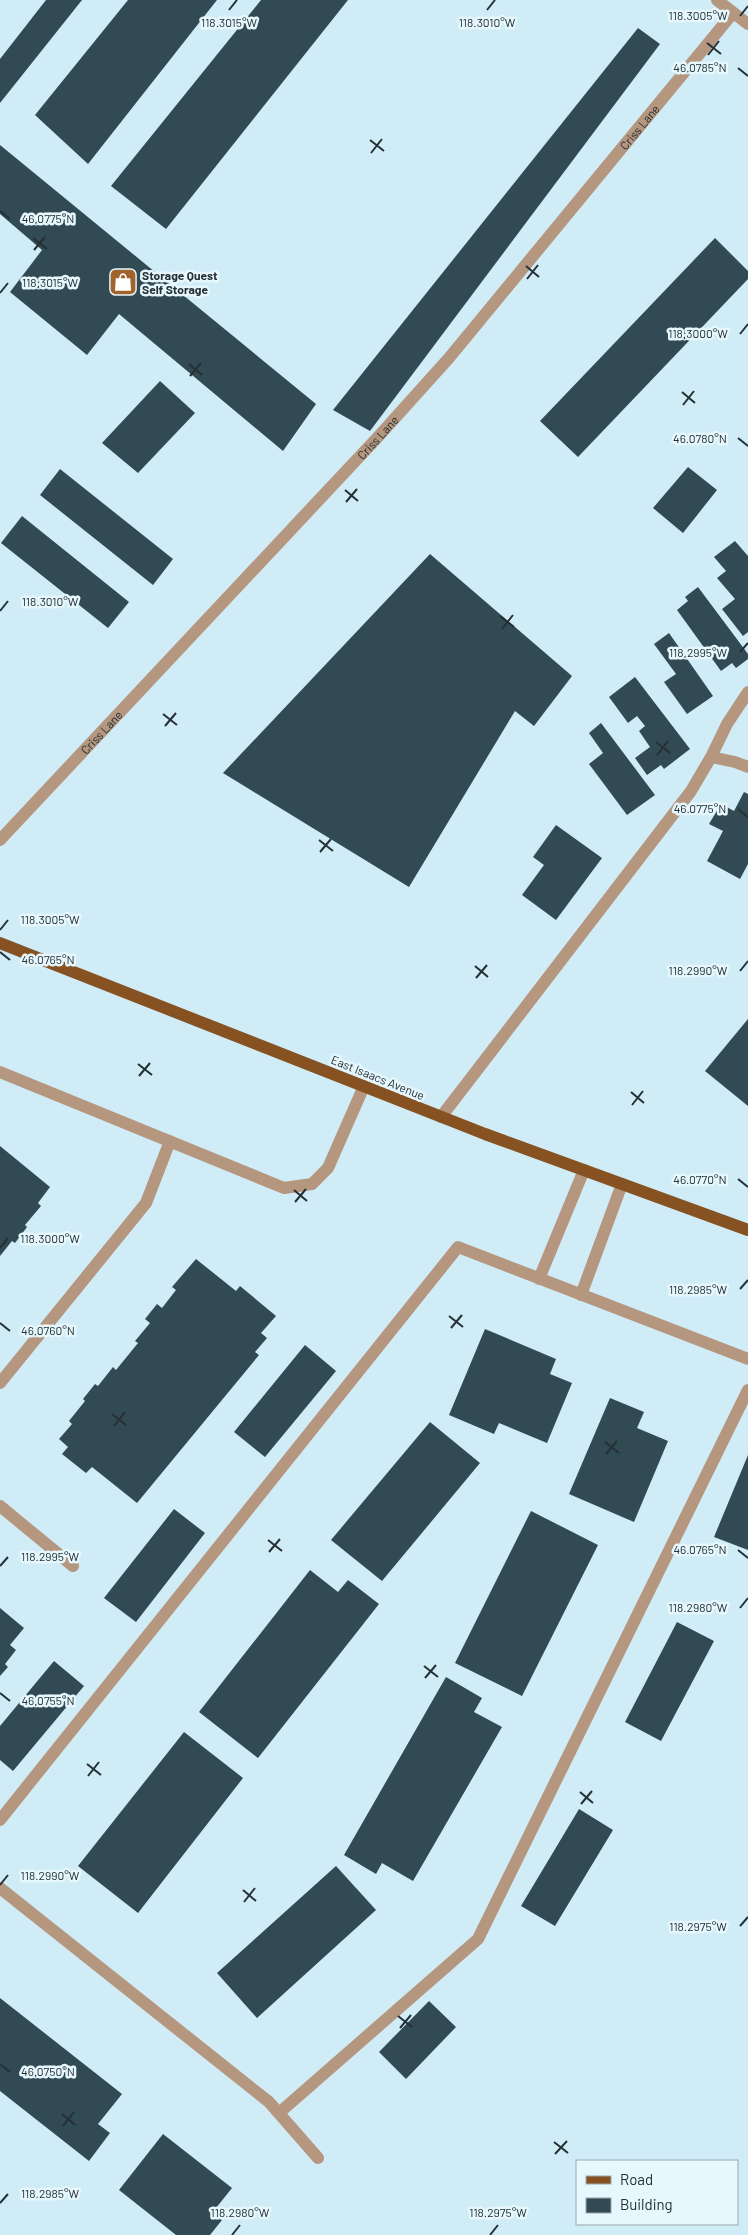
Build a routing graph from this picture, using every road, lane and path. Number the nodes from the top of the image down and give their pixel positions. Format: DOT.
graph roads {
  1 [pos="717,0"];
  2 [pos="733,13"];
  3 [pos="748,24"];
  4 [pos="748,692"];
  5 [pos="711,756"];
  6 [pos="748,767"];
  7 [pos="0,840"];
  8 [pos="0,943"];
  9 [pos="0,1072"];
  10 [pos="364,1086"];
  11 [pos="441,1117"];
  12 [pos="170,1141"];
  13 [pos="584,1170"];
  14 [pos="622,1184"];
  15 [pos="748,1230"];
  16 [pos="539,1279"];
  17 [pos="581,1295"];
  18 [pos="748,1359"];
  19 [pos="0,1383"];
  20 [pos="748,1390"];
  21 [pos="0,1506"];
  22 [pos="73,1566"];
  23 [pos="0,1820"];
  24 [pos="0,1888"];
  25 [pos="279,2113"];
  26 [pos="318,2158"];
  1 -- 2 [label="street"];
  2 -- 3 [label="street"];
  2 -- 7 [label="street, Criss Lane"];
  4 -- 5 [label="street"];
  5 -- 6 [label="street"];
  5 -- 11 [label="street"];
  8 -- 10 [label="main road, East Isaacs Avenue"];
  9 -- 12 [label="street"];
  10 -- 11 [label="main road, East Isaacs Avenue"];
  10 -- 12 [label="street"];
  11 -- 13 [label="main road, East Isaacs Avenue"];
  12 -- 19 [label="street"];
  13 -- 14 [label="main road, East Isaacs Avenue"];
  13 -- 16 [label="street"];
  14 -- 15 [label="main road, East Isaacs Avenue"];
  14 -- 17 [label="street"];
  16 -- 17 [label="street"];
  16 -- 23 [label="street"];
  17 -- 18 [label="street"];
  20 -- 25 [label="street"];
  21 -- 22 [label="street"];
  24 -- 25 [label="street"];
  25 -- 26 [label="street"];
}
